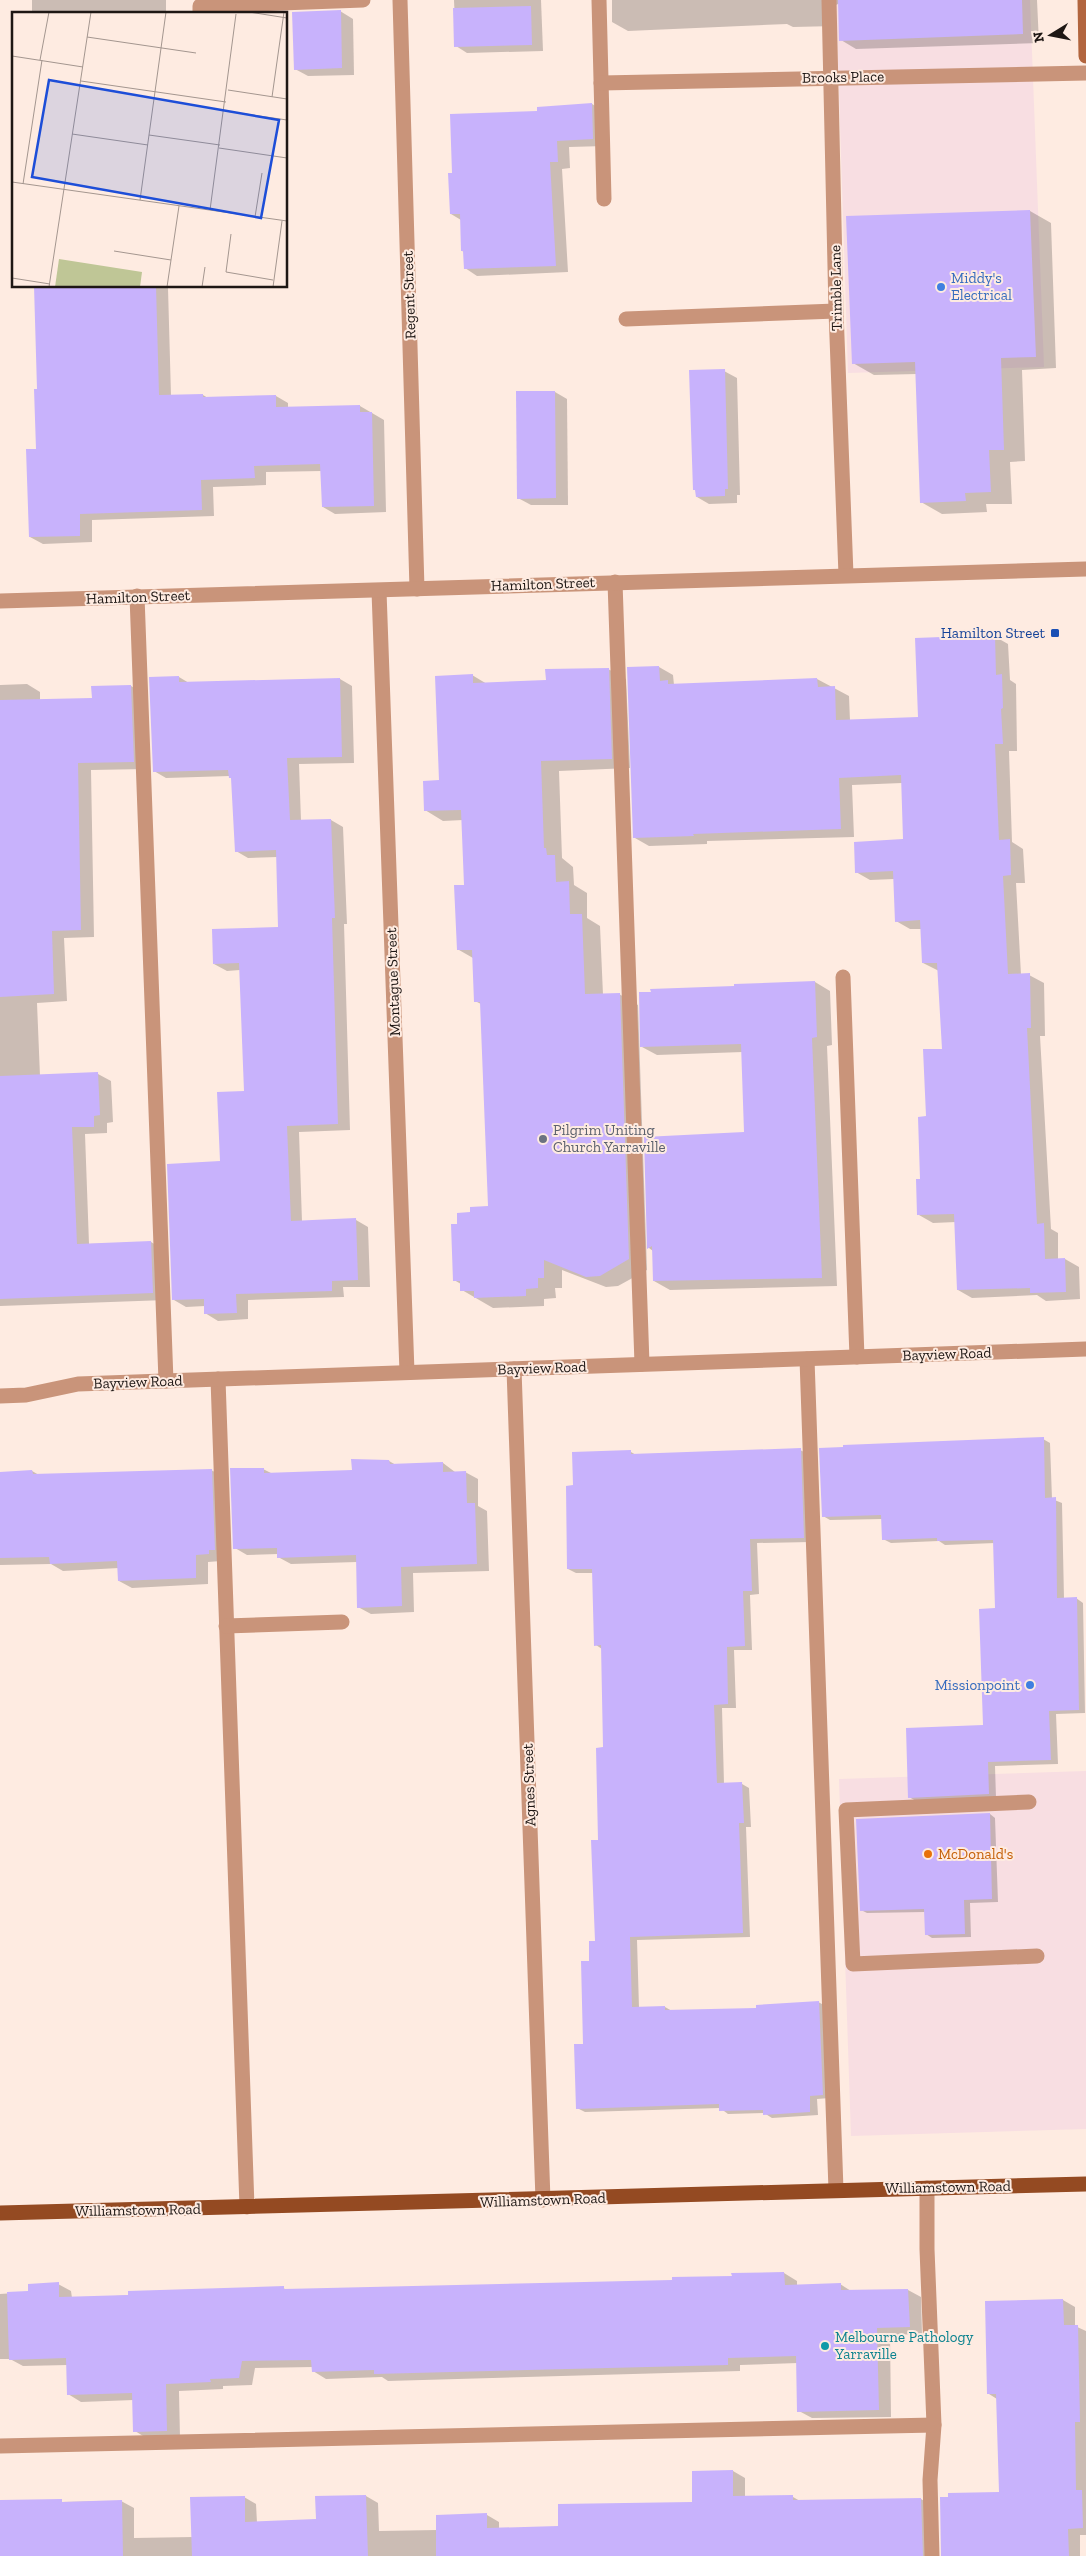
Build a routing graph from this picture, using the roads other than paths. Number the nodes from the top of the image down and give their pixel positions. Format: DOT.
graph roads {
  1 [pos="363,0"];
  2 [pos="400,0"];
  3 [pos="599,0"];
  4 [pos="829,0"];
  5 [pos="1085,0"];
  6 [pos="200,12"];
  7 [pos="1086,56"];
  8 [pos="1086,73"];
  9 [pos="832,77"];
  10 [pos="601,83"];
  11 [pos="604,199"];
  12 [pos="836,311"];
  13 [pos="626,319"];
  14 [pos="1086,568"];
  15 [pos="846,575"];
  16 [pos="615,582"];
  17 [pos="418,589"];
  18 [pos="379,591"];
  19 [pos="0,594"];
  20 [pos="137,596"];
  21 [pos="0,601"];
  22 [pos="843,977"];
  23 [pos="1086,1349"];
  24 [pos="857,1357"];
  25 [pos="807,1359"];
  26 [pos="642,1364"];
  27 [pos="514,1369"];
  28 [pos="407,1372"];
  29 [pos="218,1379"];
  30 [pos="166,1381"];
  31 [pos="0,1396"];
  32 [pos="342,1622"];
  33 [pos="226,1626"];
  34 [pos="1029,1802"];
  35 [pos="1037,1956"];
  36 [pos="1086,2184"];
  37 [pos="927,2188"];
  38 [pos="836,2190"];
  39 [pos="543,2200"];
  40 [pos="247,2207"];
  41 [pos="0,2213"];
  42 [pos="934,2425"];
  43 [pos="0,2446"];
  44 [pos="932,2556"];
  1 -- 6 [label="street"];
  2 -- 17 [label="street, Regent Street"];
  3 -- 10 [label="street"];
  4 -- 9 [label="street, Trimble Lane"];
  5 -- 7 [label="main road"];
  8 -- 9 [label="street, Brooks Place"];
  9 -- 10 [label="street, Brooks Place"];
  9 -- 12 [label="street, Trimble Lane"];
  10 -- 11 [label="street"];
  12 -- 13 [label="street"];
  12 -- 15 [label="street, Trimble Lane"];
  14 -- 15 [label="street, Hamilton Street"];
  15 -- 16 [label="street, Hamilton Street"];
  16 -- 17 [label="street, Hamilton Street"];
  16 -- 26 [label="street"];
  17 -- 18 [label="street, Hamilton Street"];
  18 -- 20 [label="street, Hamilton Street"];
  18 -- 28 [label="street, Montague Street"];
  19 -- 21 [label="street"];
  20 -- 21 [label="street, Hamilton Street"];
  20 -- 30 [label="street"];
  22 -- 24 [label="street"];
  23 -- 24 [label="street, Bayview Road"];
  24 -- 25 [label="street, Bayview Road"];
  25 -- 26 [label="street, Bayview Road"];
  25 -- 38 [label="street"];
  26 -- 27 [label="street, Bayview Road"];
  27 -- 28 [label="street, Bayview Road"];
  27 -- 39 [label="street, Agnes Street"];
  28 -- 29 [label="street, Bayview Road"];
  29 -- 30 [label="street, Bayview Road"];
  29 -- 33 [label="street"];
  30 -- 31 [label="street, Bayview Road"];
  32 -- 33 [label="street"];
  33 -- 40 [label="street"];
  34 -- 35 [label="street"];
  36 -- 37 [label="main road, Williamstown Road"];
  37 -- 38 [label="main road, Williamstown Road"];
  37 -- 42 [label="street"];
  38 -- 39 [label="main road, Williamstown Road"];
  39 -- 40 [label="main road, Williamstown Road"];
  40 -- 41 [label="main road, Williamstown Road"];
  42 -- 43 [label="street"];
  42 -- 44 [label="street"];
}
